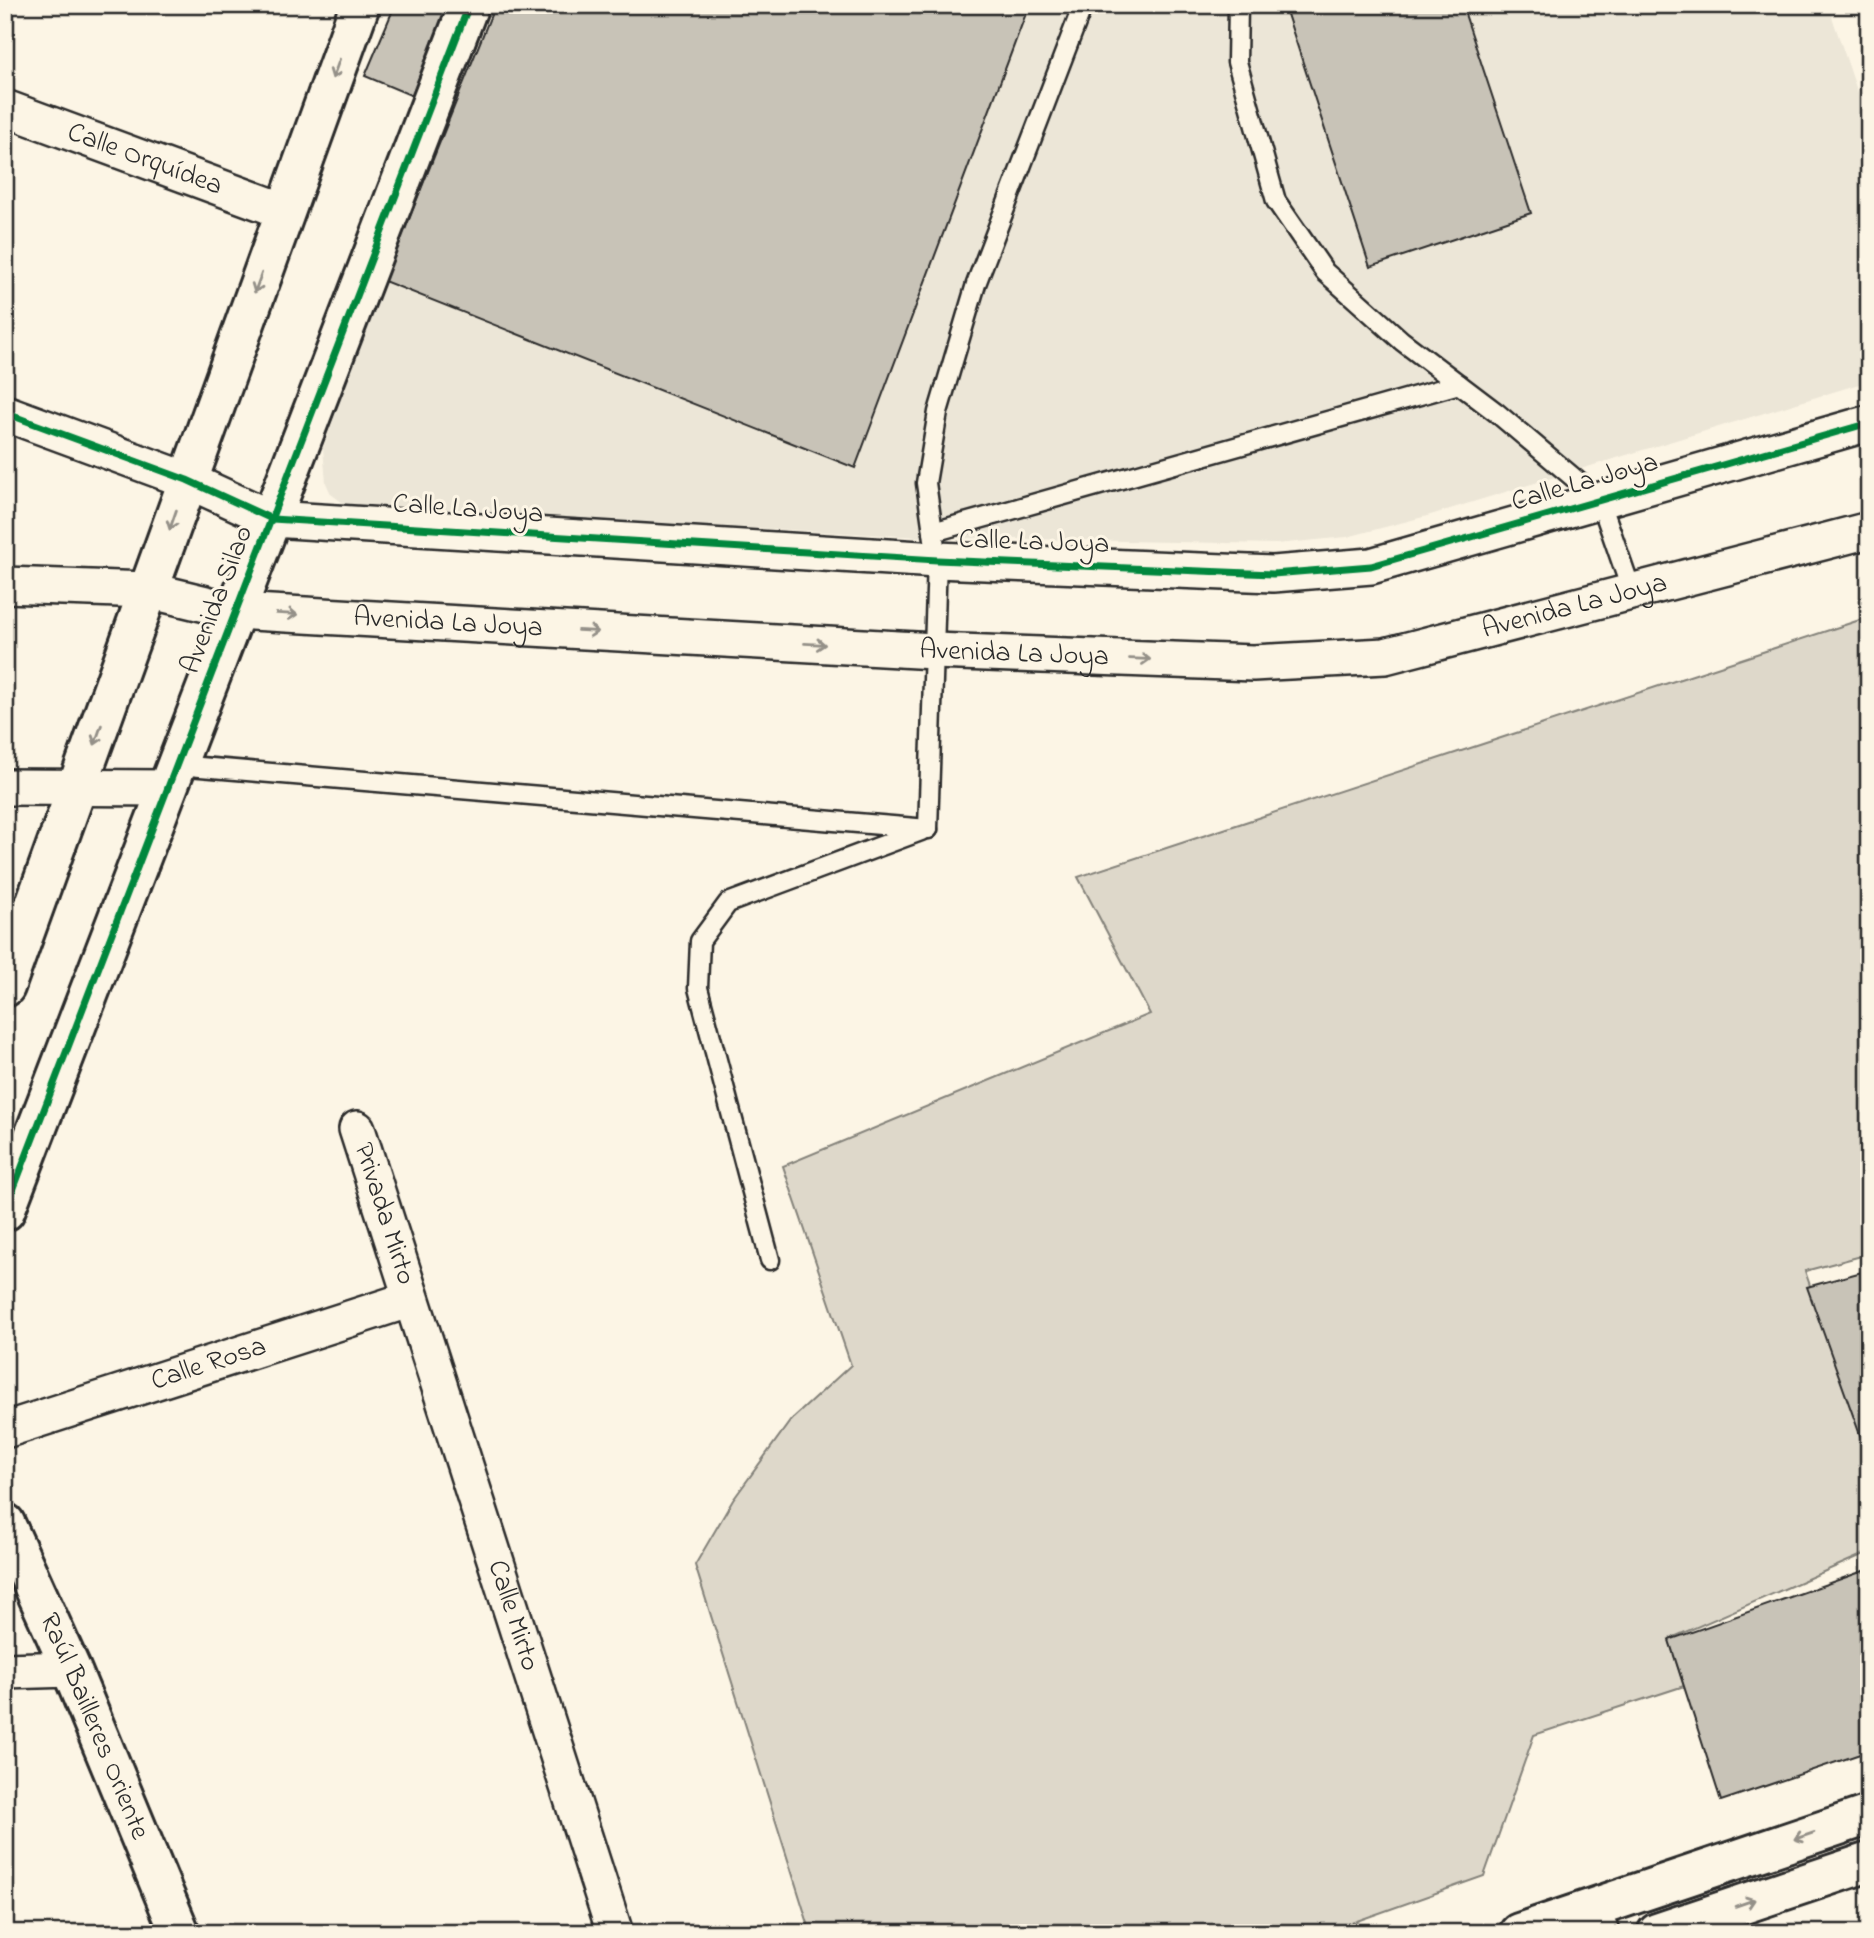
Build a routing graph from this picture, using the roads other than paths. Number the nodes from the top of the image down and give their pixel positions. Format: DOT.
graph roads {
  1 [pos="360,5"];
  2 [pos="469,5"];
  3 [pos="1083,5"];
  4 [pos="1238,5"];
  5 [pos="5,108"];
  6 [pos="284,211"];
  7 [pos="1459,384"];
  8 [pos="5,414"];
  9 [pos="1869,423"];
  10 [pos="187,480"];
  11 [pos="1600,500"];
  12 [pos="272,519"];
  13 [pos="1869,530"];
  14 [pos="935,546"];
  15 [pos="5,585"];
  16 [pos="148,590"];
  17 [pos="1632,592"];
  18 [pos="235,611"];
  19 [pos="934,651"];
  20 [pos="173,777"];
  21 [pos="5,787"];
  22 [pos="80,788"];
  23 [pos="928,829"];
  24 [pos="5,987"];
  25 [pos="357,1129"];
  26 [pos="5,1211"];
  27 [pos="770,1260"];
  28 [pos="411,1299"];
  29 [pos="5,1430"];
  30 [pos="5,1522"];
  31 [pos="71,1669"];
  32 [pos="5,1671"];
  33 [pos="1869,1815"];
  34 [pos="1869,1862"];
  35 [pos="1596,1920"];
  36 [pos="180,1933"];
  37 [pos="615,1933"];
  38 [pos="1519,1933"];
  39 [pos="1657,1933"];
  1 -- 6 [label="street, one-way"];
  2 -- 12 [label="street, Avenida Silao"];
  3 -- 14 [label="lane"];
  4 -- 7 [label="lane"];
  5 -- 6 [label="street, Calle Orquídea"];
  6 -- 10 [label="street, one-way"];
  7 -- 11 [label="lane"];
  7 -- 14 [label="lane"];
  8 -- 10 [label="street, Calle La Joya"];
  9 -- 11 [label="street, Calle La Joya"];
  10 -- 12 [label="street, Calle La Joya"];
  10 -- 16 [label="street, one-way"];
  11 -- 14 [label="street, Calle La Joya"];
  11 -- 17 [label="lane"];
  12 -- 14 [label="street, Calle La Joya"];
  12 -- 18 [label="street, Avenida Silao"];
  13 -- 17 [label="street, Avenida La Joya"];
  14 -- 19 [label="lane"];
  15 -- 16 [label="street, Avenida La Joya"];
  16 -- 18 [label="street, Avenida La Joya"];
  16 -- 22 [label="street, one-way"];
  19 -- 17 [label="street, Avenida La Joya, one-way"];
  18 -- 19 [label="street, Avenida La Joya, one-way"];
  18 -- 20 [label="street, Avenida Silao"];
  19 -- 23 [label="lane"];
  20 -- 22 [label="street"];
  20 -- 23 [label="lane"];
  20 -- 26 [label="street, Avenida Silao"];
  21 -- 22 [label="street"];
  22 -- 24 [label="street"];
  23 -- 27 [label="lane"];
  25 -- 28 [label="street, Privada Mirto"];
  28 -- 29 [label="street, Calle Rosa"];
  28 -- 37 [label="street, Calle Mirto"];
  30 -- 31 [label="street, Raúl Bailleres Oriente"];
  31 -- 32 [label="street"];
  31 -- 36 [label="street, Raúl Bailleres Oriente"];
  33 -- 35 [label="street, one-way"];
  39 -- 34 [label="street, one-way"];
  35 -- 38 [label="street"];
}
